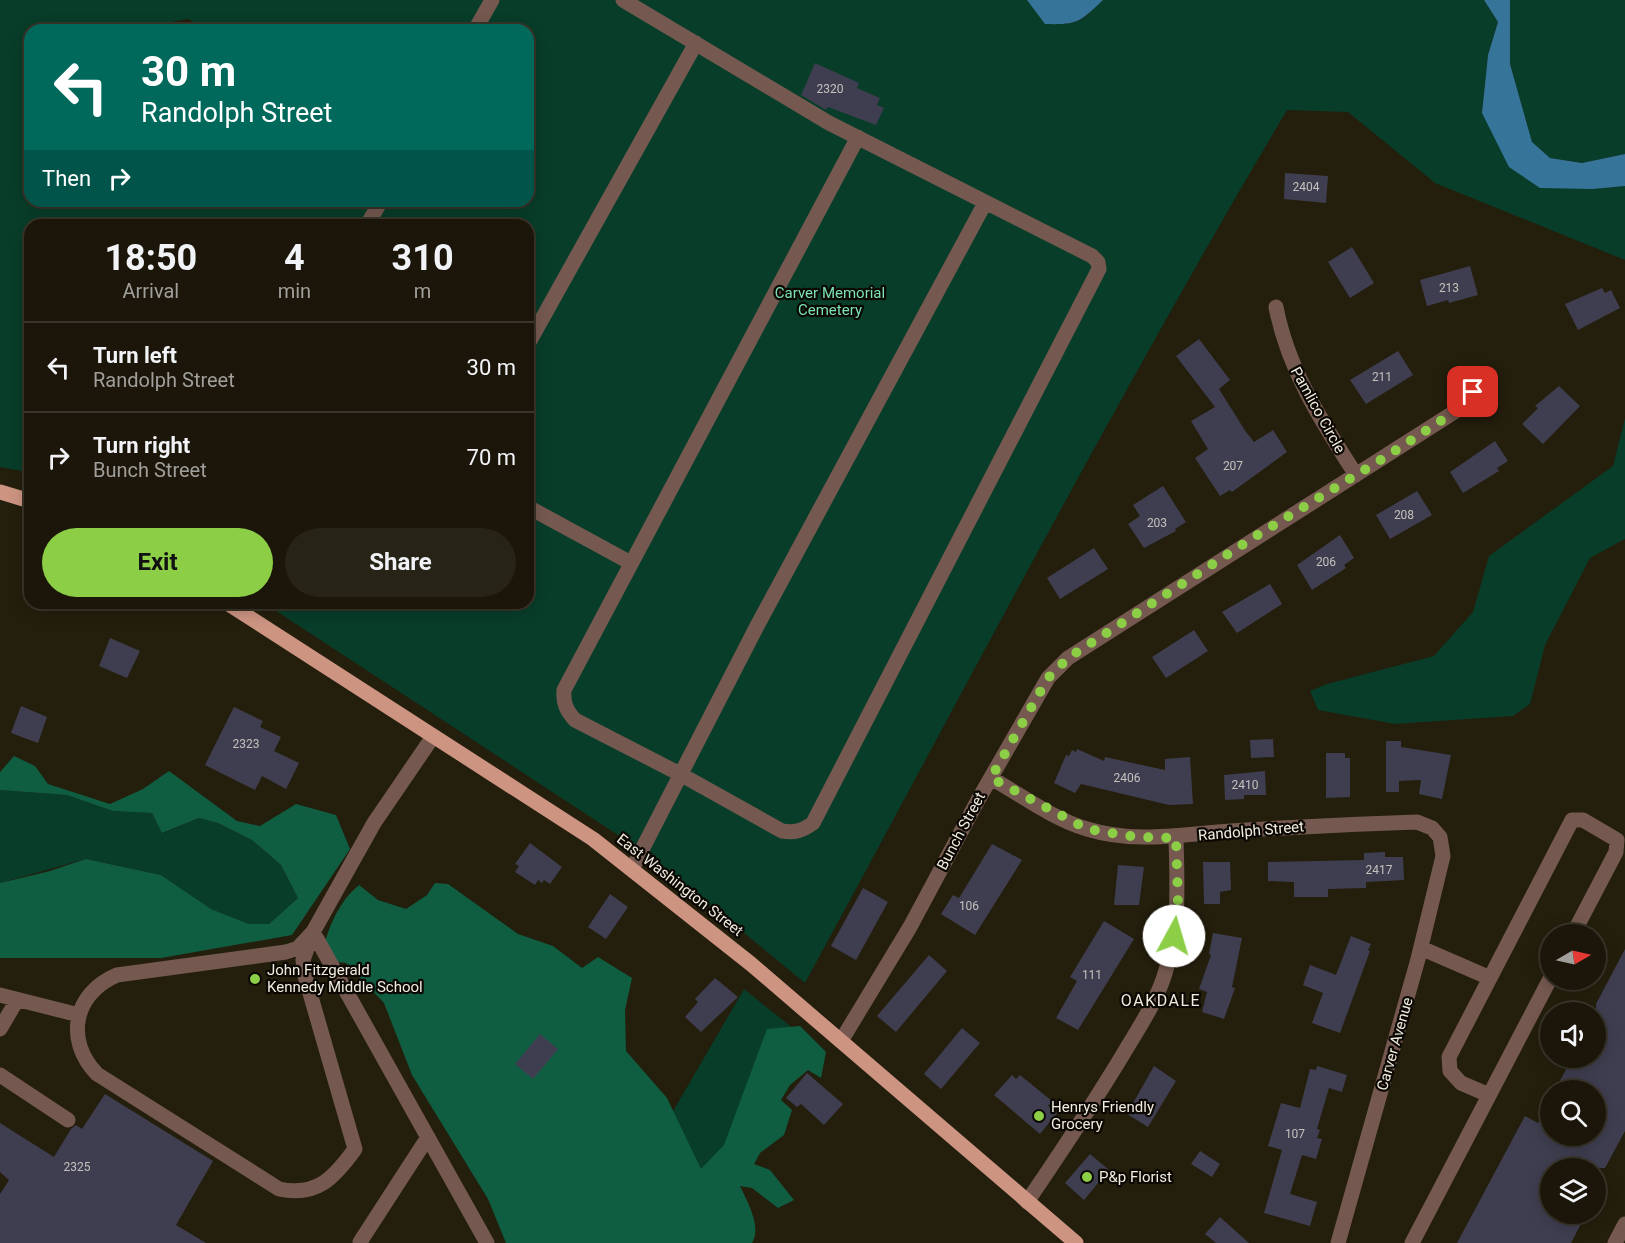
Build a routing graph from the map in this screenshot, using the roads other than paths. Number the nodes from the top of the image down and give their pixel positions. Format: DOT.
graph roads {
  1 [pos="492,0"];
  2 [pos="623,0"];
  3 [pos="478,24"];
  4 [pos="696,43"];
  5 [pos="858,137"];
  6 [pos="985,202"];
  7 [pos="1276,307"];
  8 [pos="534,333"];
  9 [pos="1483,374"];
  10 [pos="1356,476"];
  11 [pos="0,492"];
  12 [pos="24,499"];
  13 [pos="534,510"];
  14 [pos="631,562"];
  15 [pos="236,609"];
  16 [pos="432,738"];
  17 [pos="680,774"];
  18 [pos="991,778"];
  19 [pos="1176,838"];
  20 [pos="1442,844"];
  21 [pos="632,869"];
  22 [pos="1578,924"];
  23 [pos="313,932"];
  24 [pos="1421,948"];
  25 [pos="1490,978"];
  26 [pos="1544,990"];
  27 [pos="0,995"];
  28 [pos="17,1000"];
  29 [pos="79,1015"];
  30 [pos="0,1029"];
  31 [pos="841,1041"];
  32 [pos="0,1075"];
  33 [pos="1489,1095"];
  34 [pos="68,1120"];
  35 [pos="428,1137"];
  36 [pos="1027,1202"];
  37 [pos="1625,1224"];
  38 [pos="360,1242"];
  39 [pos="487,1243"];
  40 [pos="1076,1243"];
  41 [pos="1338,1243"];
  42 [pos="1412,1243"];
  43 [pos="1615,1243"];
  1 -- 3 [label="street"];
  2 -- 4 [label="street"];
  4 -- 5 [label="street"];
  4 -- 8 [label="street"];
  5 -- 6 [label="street"];
  5 -- 14 [label="street"];
  6 -- 17 [label="street"];
  6 -- 17 [label="street"];
  7 -- 10 [label="street, Pamlico Circle"];
  9 -- 10 [label="street, Bunch Street"];
  10 -- 18 [label="street, Bunch Street"];
  11 -- 12 [label="main road"];
  13 -- 14 [label="street"];
  14 -- 17 [label="street"];
  15 -- 16 [label="main road, East Washington Street"];
  16 -- 21 [label="main road, East Washington Street"];
  16 -- 23 [label="street"];
  17 -- 21 [label="street"];
  18 -- 19 [label="street, Randolph Street"];
  18 -- 31 [label="street, Bunch Street"];
  19 -- 20 [label="street, Randolph Street"];
  19 -- 36 [label="street"];
  20 -- 24 [label="street, Carver Avenue"];
  21 -- 31 [label="main road, East Washington Street"];
  22 -- 25 [label="street"];
  23 -- 29 [label="street"];
  23 -- 29 [label="street"];
  23 -- 35 [label="street"];
  24 -- 25 [label="street"];
  24 -- 41 [label="street, Carver Avenue"];
  25 -- 33 [label="street"];
  26 -- 33 [label="street"];
  27 -- 28 [label="street"];
  28 -- 29 [label="street"];
  28 -- 30 [label="street"];
  31 -- 36 [label="main road, East Washington Street"];
  32 -- 34 [label="street"];
  33 -- 42 [label="street"];
  35 -- 38 [label="street"];
  35 -- 39 [label="street"];
  36 -- 40 [label="main road, East Washington Street"];
  37 -- 43 [label="street"];
}
